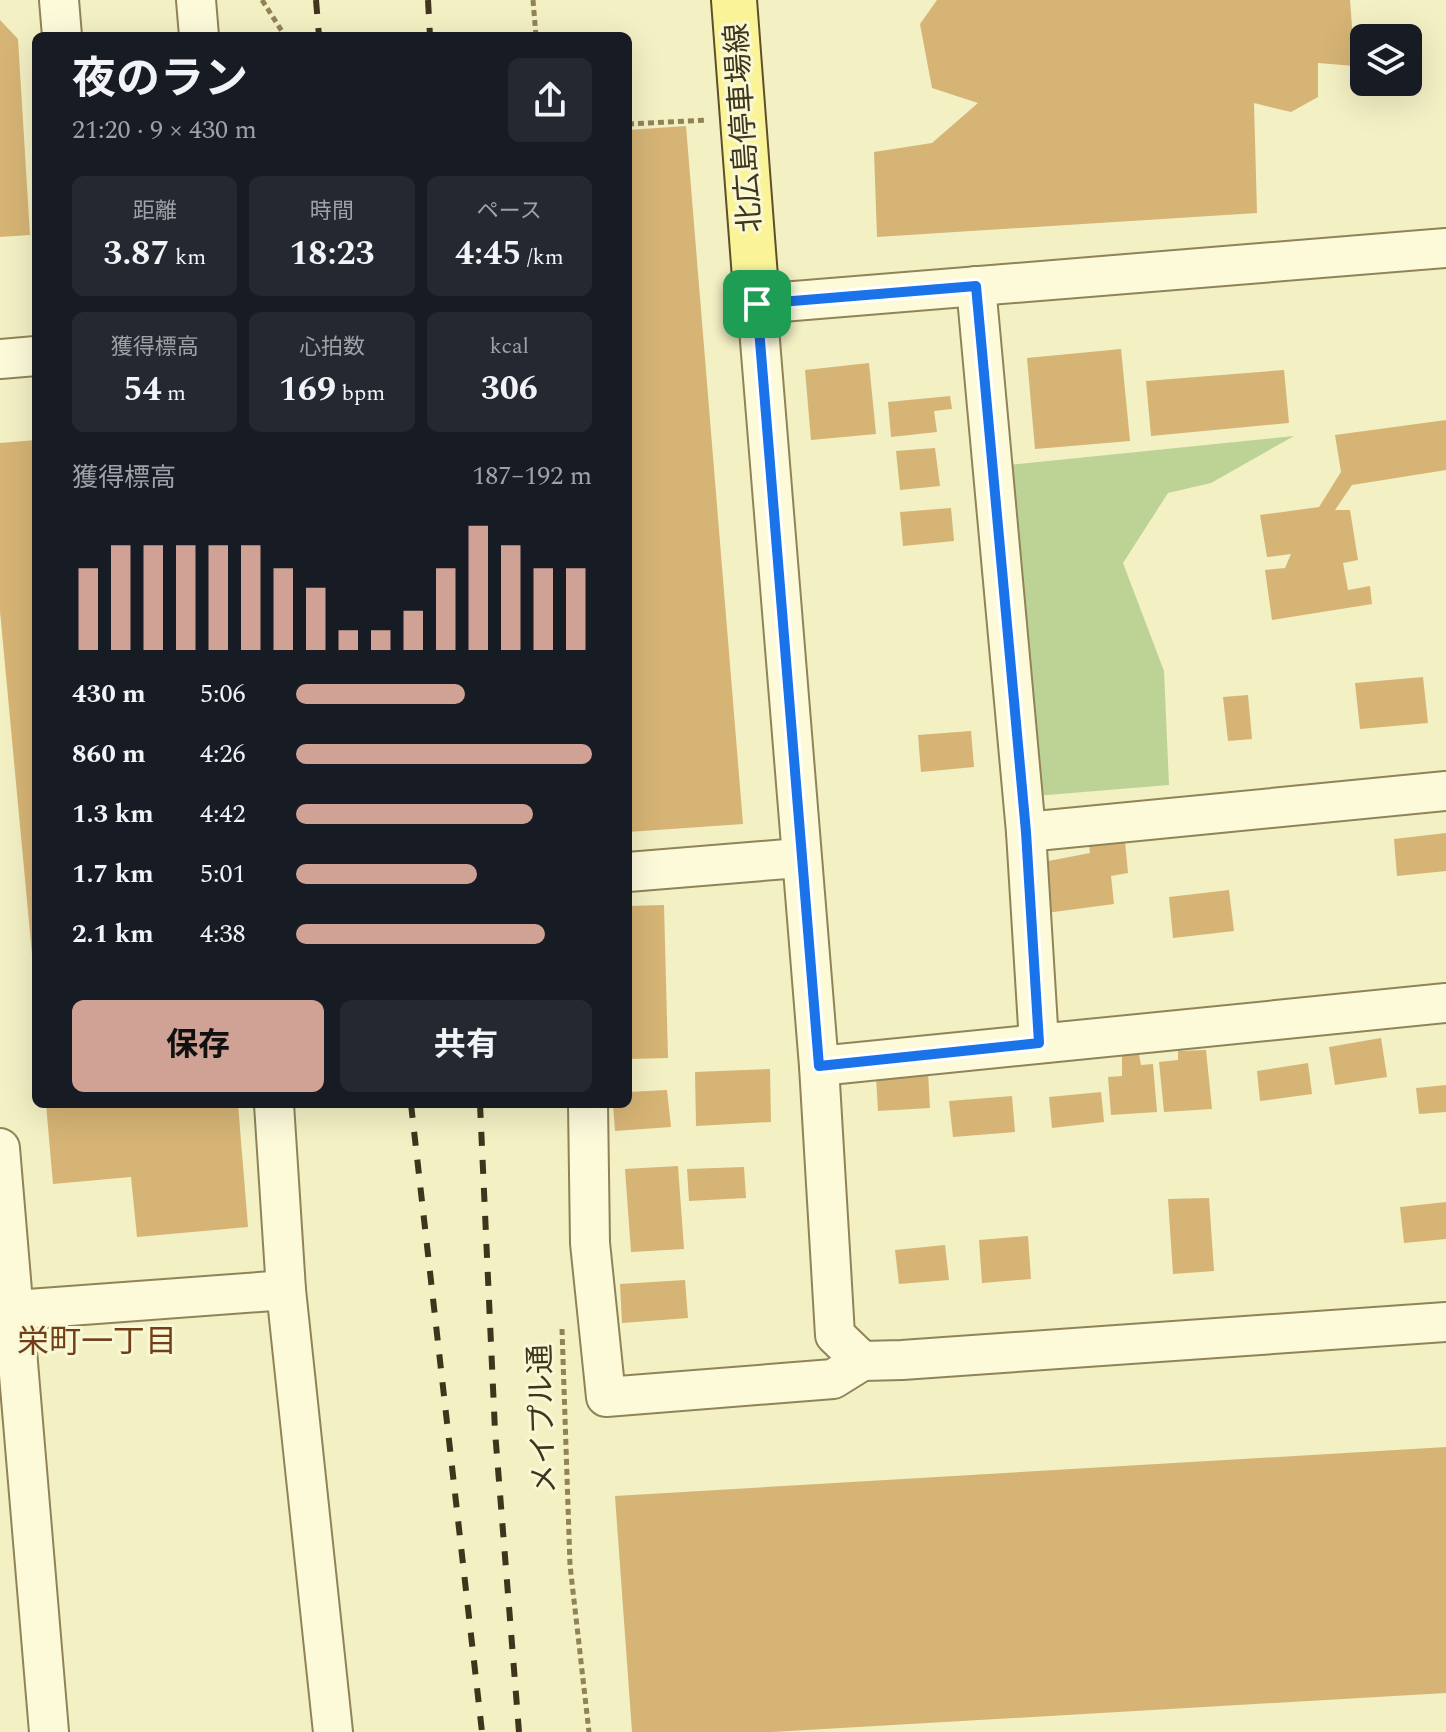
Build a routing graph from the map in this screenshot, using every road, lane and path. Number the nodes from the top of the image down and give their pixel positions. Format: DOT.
graph roads {
  1 [pos="59,0"];
  2 [pos="196,0"];
  3 [pos="262,0"];
  4 [pos="533,0"];
  5 [pos="734,0"];
  6 [pos="62,32"];
  7 [pos="199,32"];
  8 [pos="282,32"];
  9 [pos="536,32"];
  10 [pos="711,120"];
  11 [pos="632,124"];
  12 [pos="1446,248"];
  13 [pos="976,286"];
  14 [pos="757,304"];
  15 [pos="32,356"];
  16 [pos="0,359"];
  17 [pos="1446,791"];
  18 [pos="1026,832"];
  19 [pos="799,858"];
  20 [pos="632,872"];
  21 [pos="1446,1003"];
  22 [pos="1039,1043"];
  23 [pos="819,1066"];
  24 [pos="274,1108"];
  25 [pos="588,1108"];
  26 [pos="0,1148"];
  27 [pos="286,1290"];
  28 [pos="15,1310"];
  29 [pos="1446,1322"];
  30 [pos="562,1326"];
  31 [pos="862,1361"];
  32 [pos="49,1732"];
  33 [pos="333,1732"];
  34 [pos="589,1732"];
  1 -- 6 [label="street"];
  2 -- 7 [label="street"];
  3 -- 8 [label="path"];
  4 -- 9 [label="path"];
  5 -- 14 [label="main road, 北広島停車場線"];
  10 -- 11 [label="path"];
  12 -- 13 [label="street"];
  13 -- 14 [label="street"];
  13 -- 18 [label="street"];
  14 -- 19 [label="street"];
  15 -- 16 [label="street"];
  17 -- 18 [label="street"];
  18 -- 22 [label="street"];
  19 -- 20 [label="street"];
  19 -- 23 [label="street"];
  21 -- 22 [label="street"];
  22 -- 23 [label="street"];
  23 -- 31 [label="street"];
  24 -- 27 [label="street"];
  25 -- 31 [label="street"];
  26 -- 28 [label="street"];
  27 -- 28 [label="street"];
  27 -- 33 [label="street"];
  28 -- 32 [label="street"];
  29 -- 31 [label="street"];
  30 -- 34 [label="path, メイプル通"];
}
